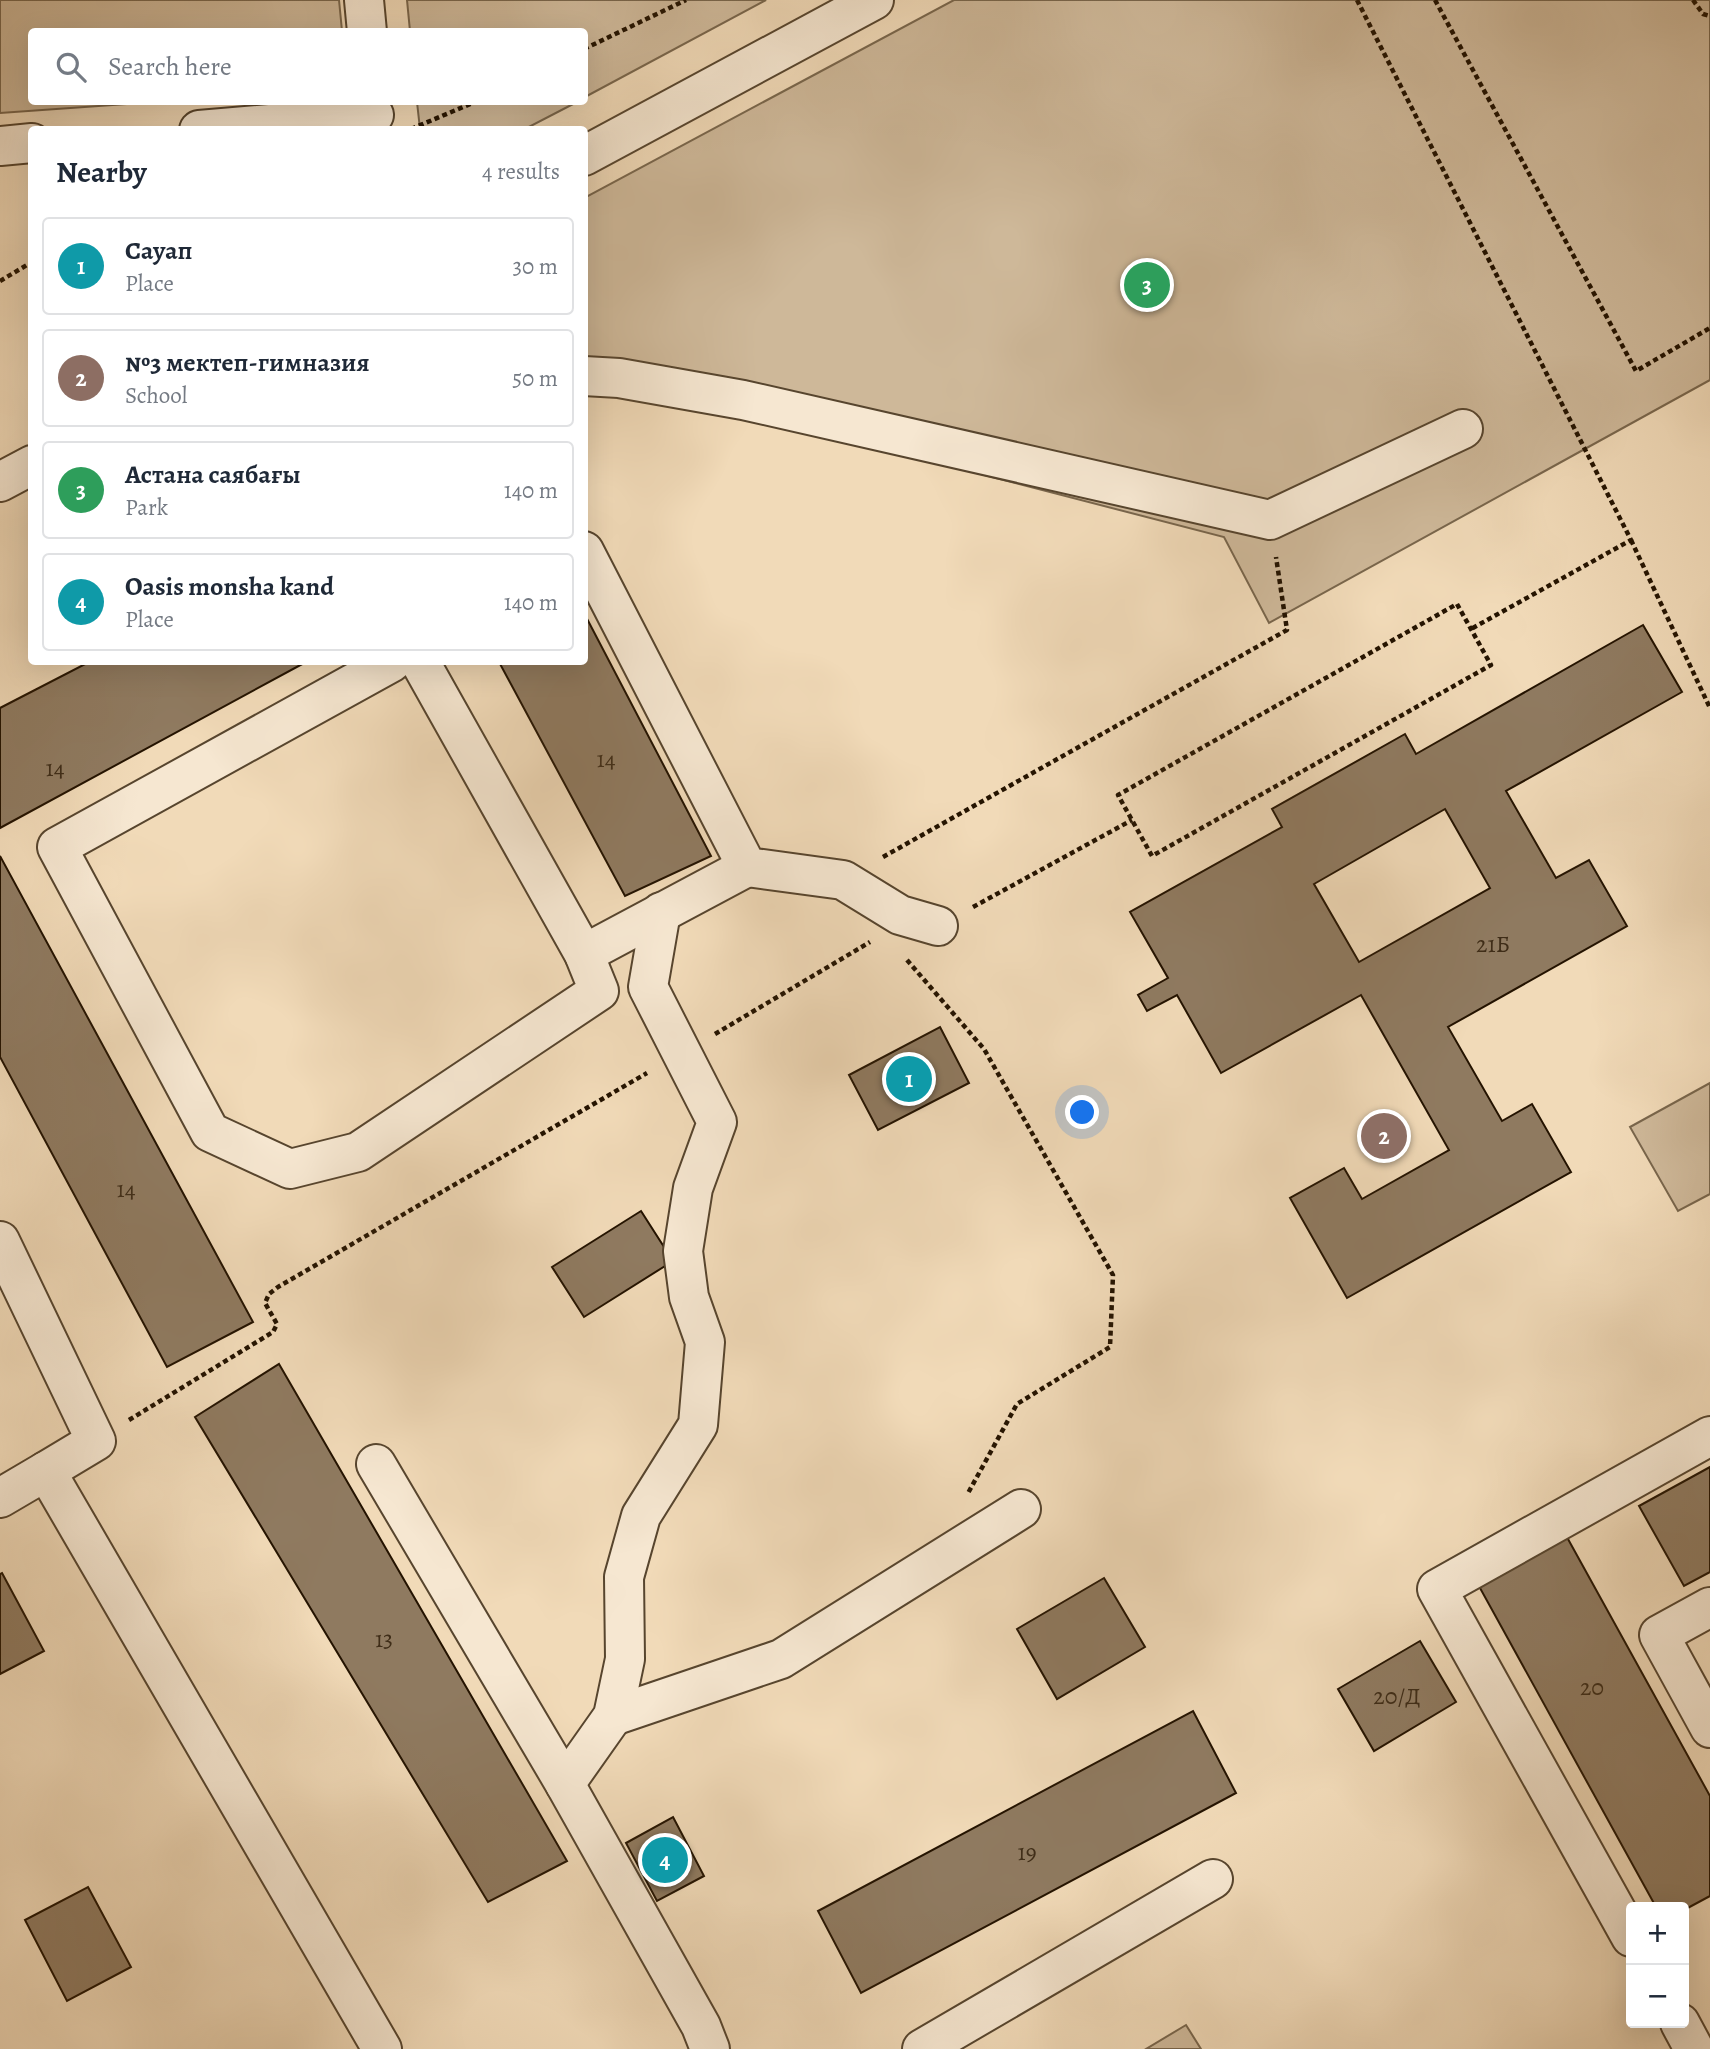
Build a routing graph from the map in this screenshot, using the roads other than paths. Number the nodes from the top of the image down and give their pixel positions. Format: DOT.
graph roads {
  1 [pos="364,0"];
  2 [pos="874,0"];
  3 [pos="367,28"];
  4 [pos="374,115"];
  5 [pos="246,126"];
  6 [pos="28,143"];
  7 [pos="0,146"];
  8 [pos="588,154"];
  9 [pos="588,376"];
  10 [pos="1463,429"];
  11 [pos="28,467"];
  12 [pos="0,482"];
  13 [pos="588,559"];
  14 [pos="386,665"];
  15 [pos="422,665"];
  16 [pos="747,867"];
  17 [pos="661,912"];
  18 [pos="938,926"];
  19 [pos="584,954"];
  20 [pos="0,1241"];
  21 [pos="1710,1436"];
  22 [pos="376,1464"];
  23 [pos="46,1471"];
  24 [pos="0,1499"];
  25 [pos="1021,1509"];
  26 [pos="1710,1607"];
  27 [pos="613,1716"];
  28 [pos="1710,1728"];
  29 [pos="565,1784"];
  30 [pos="1213,1879"];
  31 [pos="1626,1928"];
  32 [pos="1682,2028"];
  33 [pos="382,2049"];
  34 [pos="710,2049"];
  35 [pos="922,2049"];
  36 [pos="1694,2049"];
  1 -- 3 [label="street"];
  2 -- 8 [label="street"];
  4 -- 5 [label="street"];
  6 -- 7 [label="street"];
  9 -- 10 [label="street"];
  11 -- 12 [label="street"];
  13 -- 16 [label="street"];
  14 -- 19 [label="street"];
  15 -- 19 [label="street"];
  16 -- 17 [label="street"];
  16 -- 18 [label="street"];
  17 -- 19 [label="street"];
  17 -- 27 [label="street"];
  20 -- 23 [label="street"];
  21 -- 31 [label="street"];
  22 -- 29 [label="street"];
  23 -- 24 [label="street"];
  23 -- 33 [label="street"];
  25 -- 27 [label="street"];
  26 -- 28 [label="street"];
  27 -- 29 [label="street"];
  29 -- 34 [label="street"];
  30 -- 35 [label="street"];
  32 -- 36 [label="street"];
}
